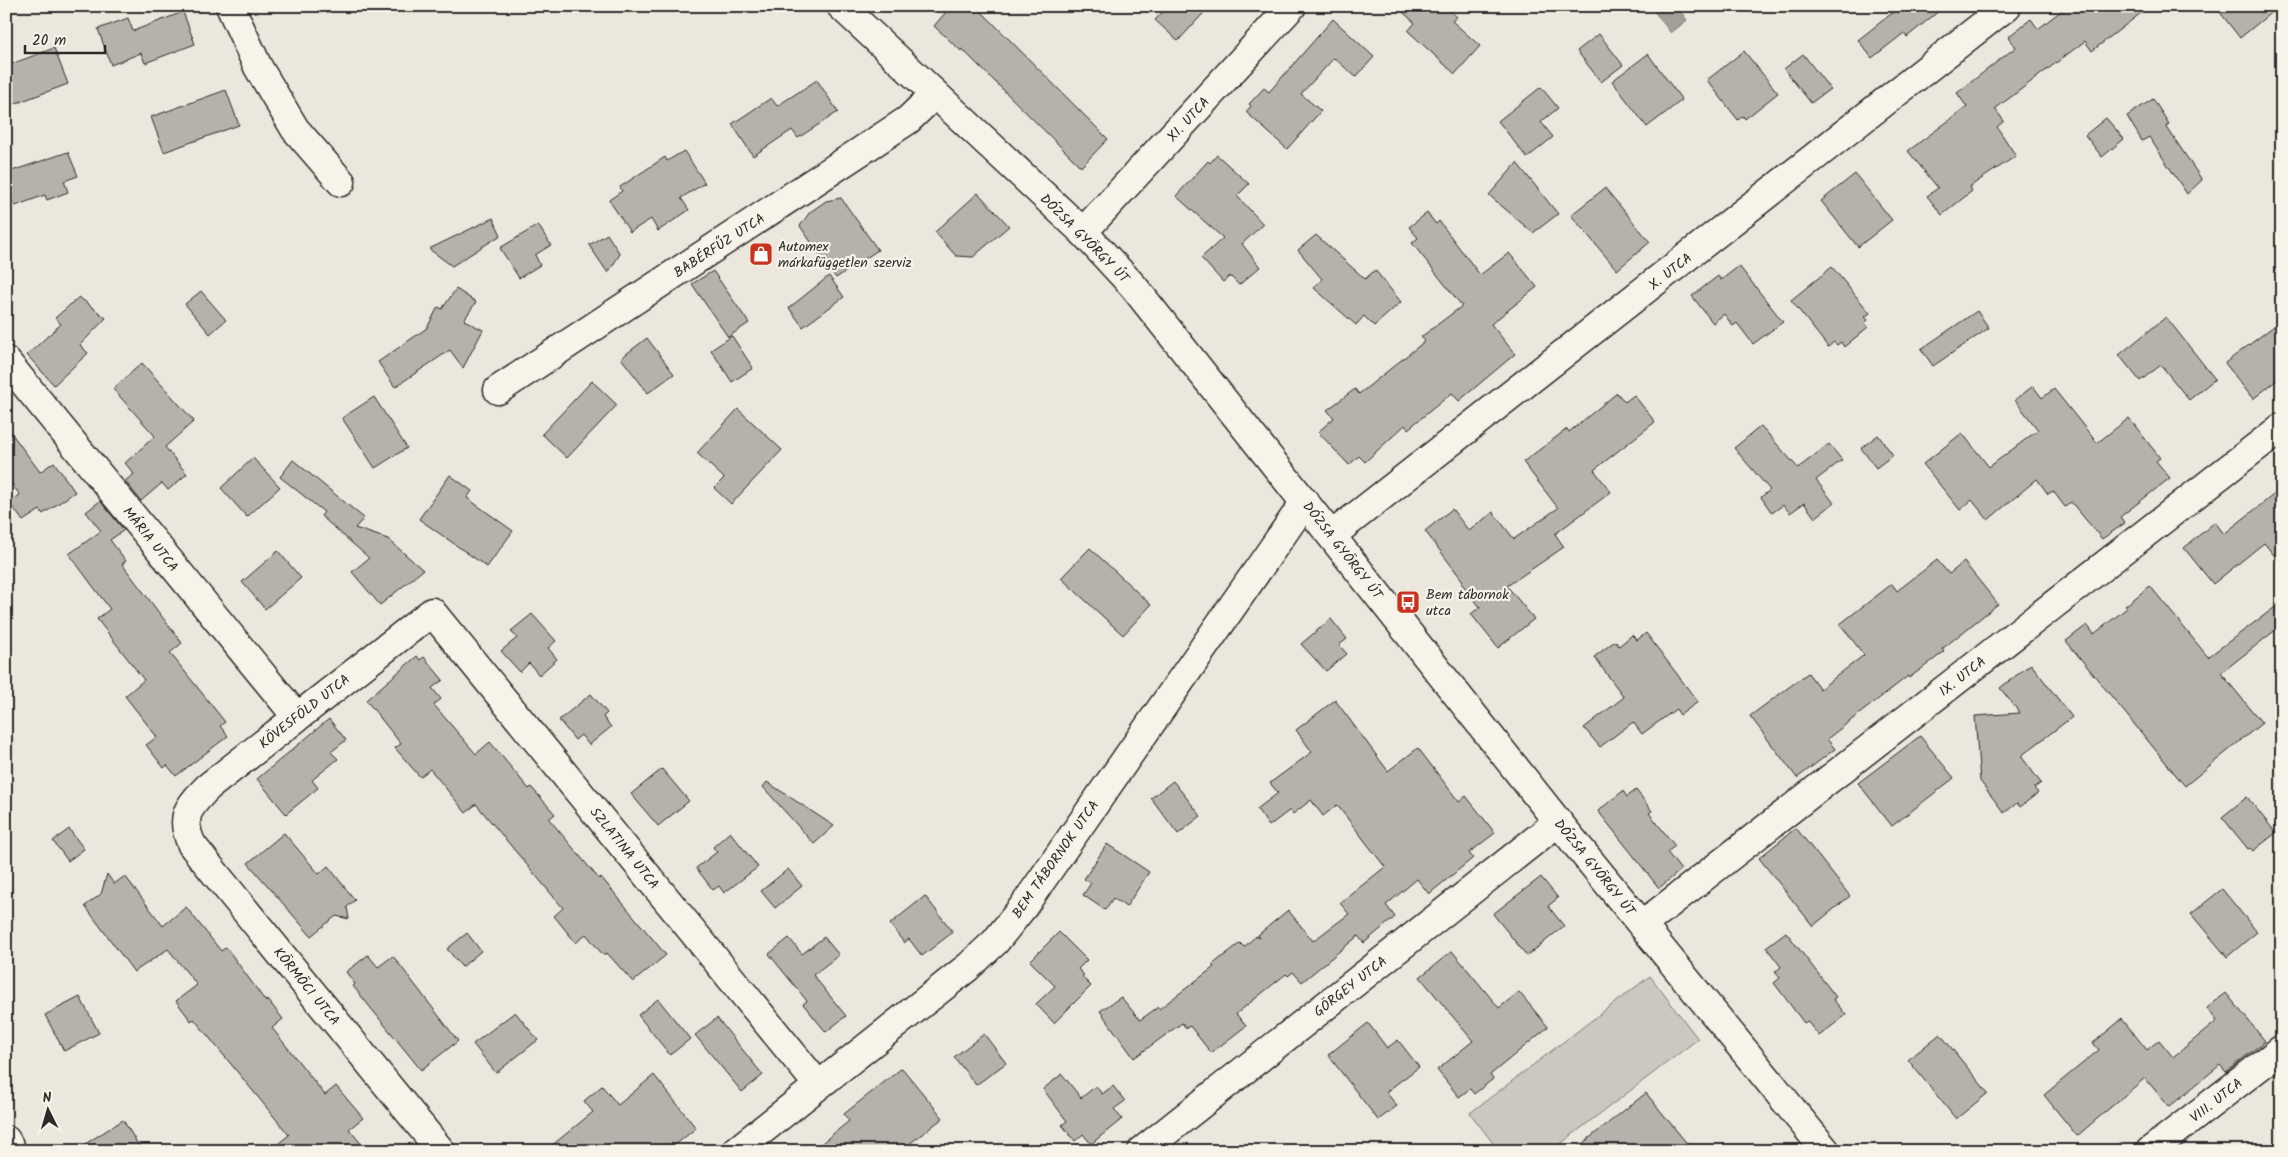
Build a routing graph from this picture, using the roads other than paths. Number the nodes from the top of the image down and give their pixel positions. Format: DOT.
graph roads {
  1 [pos="230,6"];
  2 [pos="842,6"];
  3 [pos="1292,6"];
  4 [pos="2007,6"];
  5 [pos="935,94"];
  6 [pos="341,182"];
  7 [pos="1083,232"];
  8 [pos="6,361"];
  9 [pos="498,390"];
  10 [pos="2282,427"];
  11 [pos="1305,502"];
  12 [pos="1332,536"];
  13 [pos="432,612"];
  14 [pos="296,716"];
  15 [pos="185,817"];
  16 [pos="1558,822"];
  17 [pos="1642,925"];
  18 [pos="2282,1049"];
  19 [pos="818,1085"];
  20 [pos="6,1140"];
  21 [pos="1822,1149"];
  22 [pos="12,1151"];
  23 [pos="441,1151"];
  24 [pos="736,1151"];
  25 [pos="1142,1151"];
  26 [pos="2150,1151"];
  1 -- 6 [label="street"];
  2 -- 5 [label="street, DÓZSA GYÖRGY ÚT"];
  3 -- 7 [label="street, XI. UTCA"];
  4 -- 12 [label="street, X. UTCA"];
  5 -- 7 [label="street, DÓZSA GYÖRGY ÚT"];
  5 -- 9 [label="street, BABÉRFŰZ UTCA"];
  7 -- 11 [label="street, DÓZSA GYÖRGY ÚT"];
  8 -- 14 [label="street, MÁRIA UTCA"];
  10 -- 17 [label="street, IX. UTCA"];
  11 -- 12 [label="street, DÓZSA GYÖRGY ÚT"];
  11 -- 19 [label="street, BEM TÁBORNOK UTCA"];
  12 -- 16 [label="street, DÓZSA GYÖRGY ÚT"];
  13 -- 14 [label="street, KÖVESFÖLD UTCA"];
  13 -- 19 [label="street, SZLATINA UTCA"];
  14 -- 15 [label="street, KÖVESFÖLD UTCA"];
  15 -- 23 [label="street, KÖRMÖCI UTCA"];
  16 -- 17 [label="street, DÓZSA GYÖRGY ÚT"];
  16 -- 25 [label="street, GÖRGEY UTCA"];
  17 -- 21 [label="street, DÓZSA GYÖRGY ÚT"];
  18 -- 26 [label="street, VIII. UTCA"];
  19 -- 24 [label="street, BEM TÁBORNOK UTCA"];
  20 -- 22 [label="street"];
}
